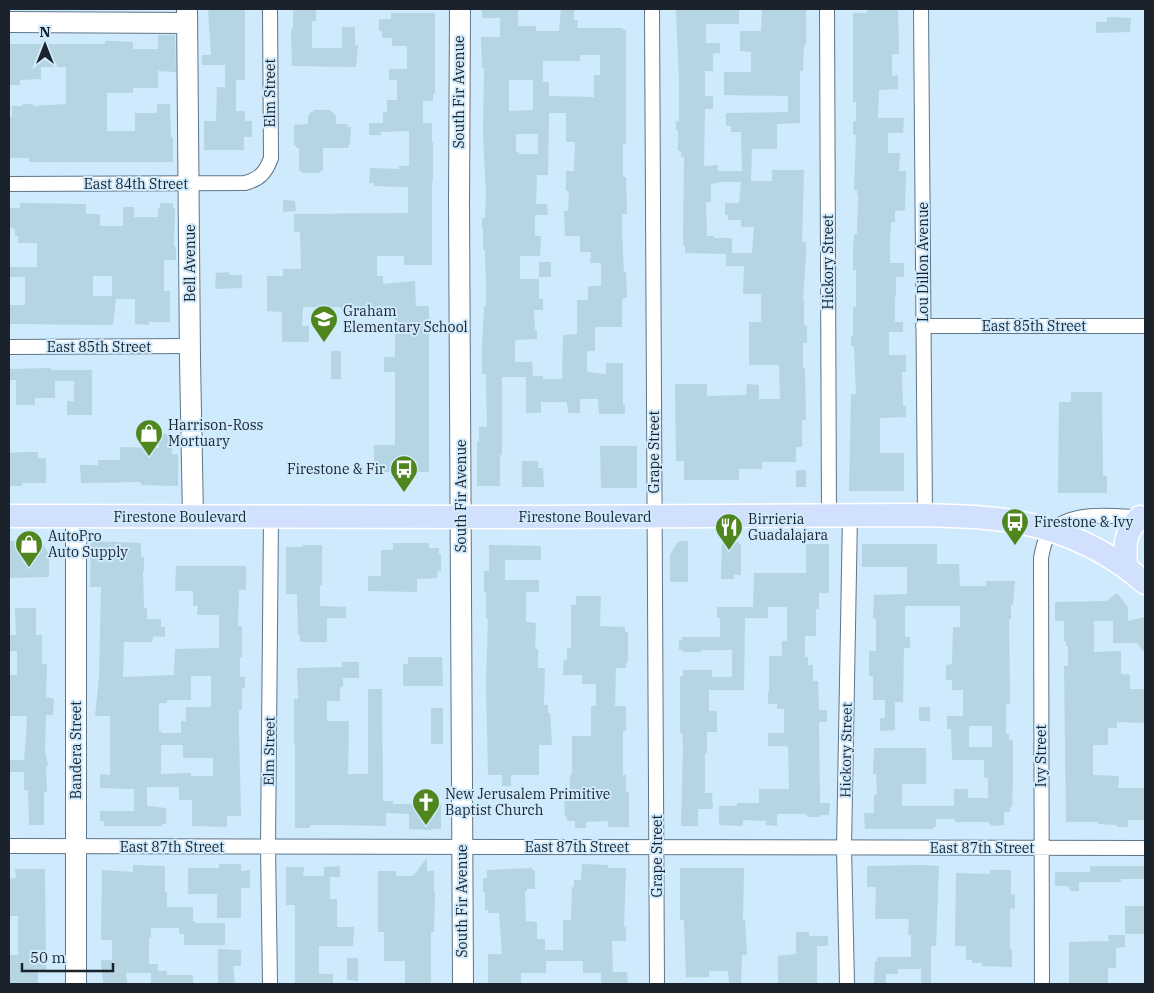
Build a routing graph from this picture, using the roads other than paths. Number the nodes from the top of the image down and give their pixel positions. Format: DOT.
graph roads {
  1 [pos="270,9"];
  2 [pos="460,9"];
  3 [pos="652,9"];
  4 [pos="827,9"];
  5 [pos="921,9"];
  6 [pos="187,16"];
  7 [pos="19,18"];
  8 [pos="262,175"];
  9 [pos="9,184"];
  10 [pos="189,184"];
  11 [pos="923,326"];
  12 [pos="1145,326"];
  13 [pos="190,346"];
  14 [pos="9,347"];
  15 [pos="839,515"];
  16 [pos="925,515"];
  17 [pos="9,516"];
  18 [pos="76,516"];
  19 [pos="193,517"];
  20 [pos="271,517"];
  21 [pos="461,517"];
  22 [pos="655,517"];
  23 [pos="1143,517"];
  24 [pos="1053,531"];
  25 [pos="1126,568"];
  26 [pos="1145,583"];
  27 [pos="9,846"];
  28 [pos="75,846"];
  29 [pos="268,847"];
  30 [pos="462,847"];
  31 [pos="657,847"];
  32 [pos="844,848"];
  33 [pos="1041,848"];
  34 [pos="1145,848"];
  35 [pos="76,984"];
  36 [pos="270,984"];
  37 [pos="463,984"];
  38 [pos="657,984"];
  39 [pos="847,984"];
  40 [pos="1042,984"];
  1 -- 8 [label="street, Elm Street"];
  2 -- 21 [label="street, South Fir Avenue"];
  3 -- 22 [label="street, Grape Street"];
  4 -- 15 [label="street, Hickory Street"];
  5 -- 11 [label="street, Lou Dillon Avenue"];
  6 -- 7 [label="street"];
  6 -- 10 [label="street, Bell Avenue"];
  8 -- 10 [label="street, East 84th Street"];
  9 -- 10 [label="street, East 84th Street"];
  10 -- 13 [label="street, Bell Avenue"];
  11 -- 12 [label="street, East 85th Street"];
  11 -- 16 [label="street, Lou Dillon Avenue"];
  13 -- 14 [label="street, East 85th Street"];
  13 -- 19 [label="street, Bell Avenue"];
  15 -- 16 [label="main road, Firestone Boulevard"];
  15 -- 22 [label="main road, Firestone Boulevard"];
  15 -- 32 [label="street, Hickory Street"];
  16 -- 24 [label="main road, Firestone Boulevard"];
  17 -- 18 [label="main road, Firestone Boulevard"];
  18 -- 19 [label="main road, Firestone Boulevard"];
  18 -- 28 [label="street, Bandera Street"];
  19 -- 20 [label="main road, Firestone Boulevard"];
  20 -- 21 [label="main road, Firestone Boulevard"];
  20 -- 29 [label="street, Elm Street"];
  21 -- 22 [label="main road, Firestone Boulevard"];
  21 -- 30 [label="street, South Fir Avenue"];
  22 -- 31 [label="street, Grape Street"];
  23 -- 24 [label="street"];
  23 -- 25 [label="main road"];
  24 -- 25 [label="main road, Firestone Boulevard"];
  24 -- 33 [label="street, Ivy Street"];
  25 -- 26 [label="main road, Firestone Boulevard"];
  27 -- 28 [label="street, East 87th Street"];
  28 -- 29 [label="street, East 87th Street"];
  28 -- 35 [label="street, Bandera Street"];
  29 -- 30 [label="street, East 87th Street"];
  29 -- 36 [label="street, Elm Street"];
  30 -- 31 [label="street, East 87th Street"];
  30 -- 37 [label="street, South Fir Avenue"];
  31 -- 32 [label="street, East 87th Street"];
  31 -- 38 [label="street, Grape Street"];
  32 -- 33 [label="street, East 87th Street"];
  32 -- 39 [label="street, Hickory Street"];
  33 -- 34 [label="street, East 87th Street"];
  33 -- 40 [label="street, Ivy Street"];
}
